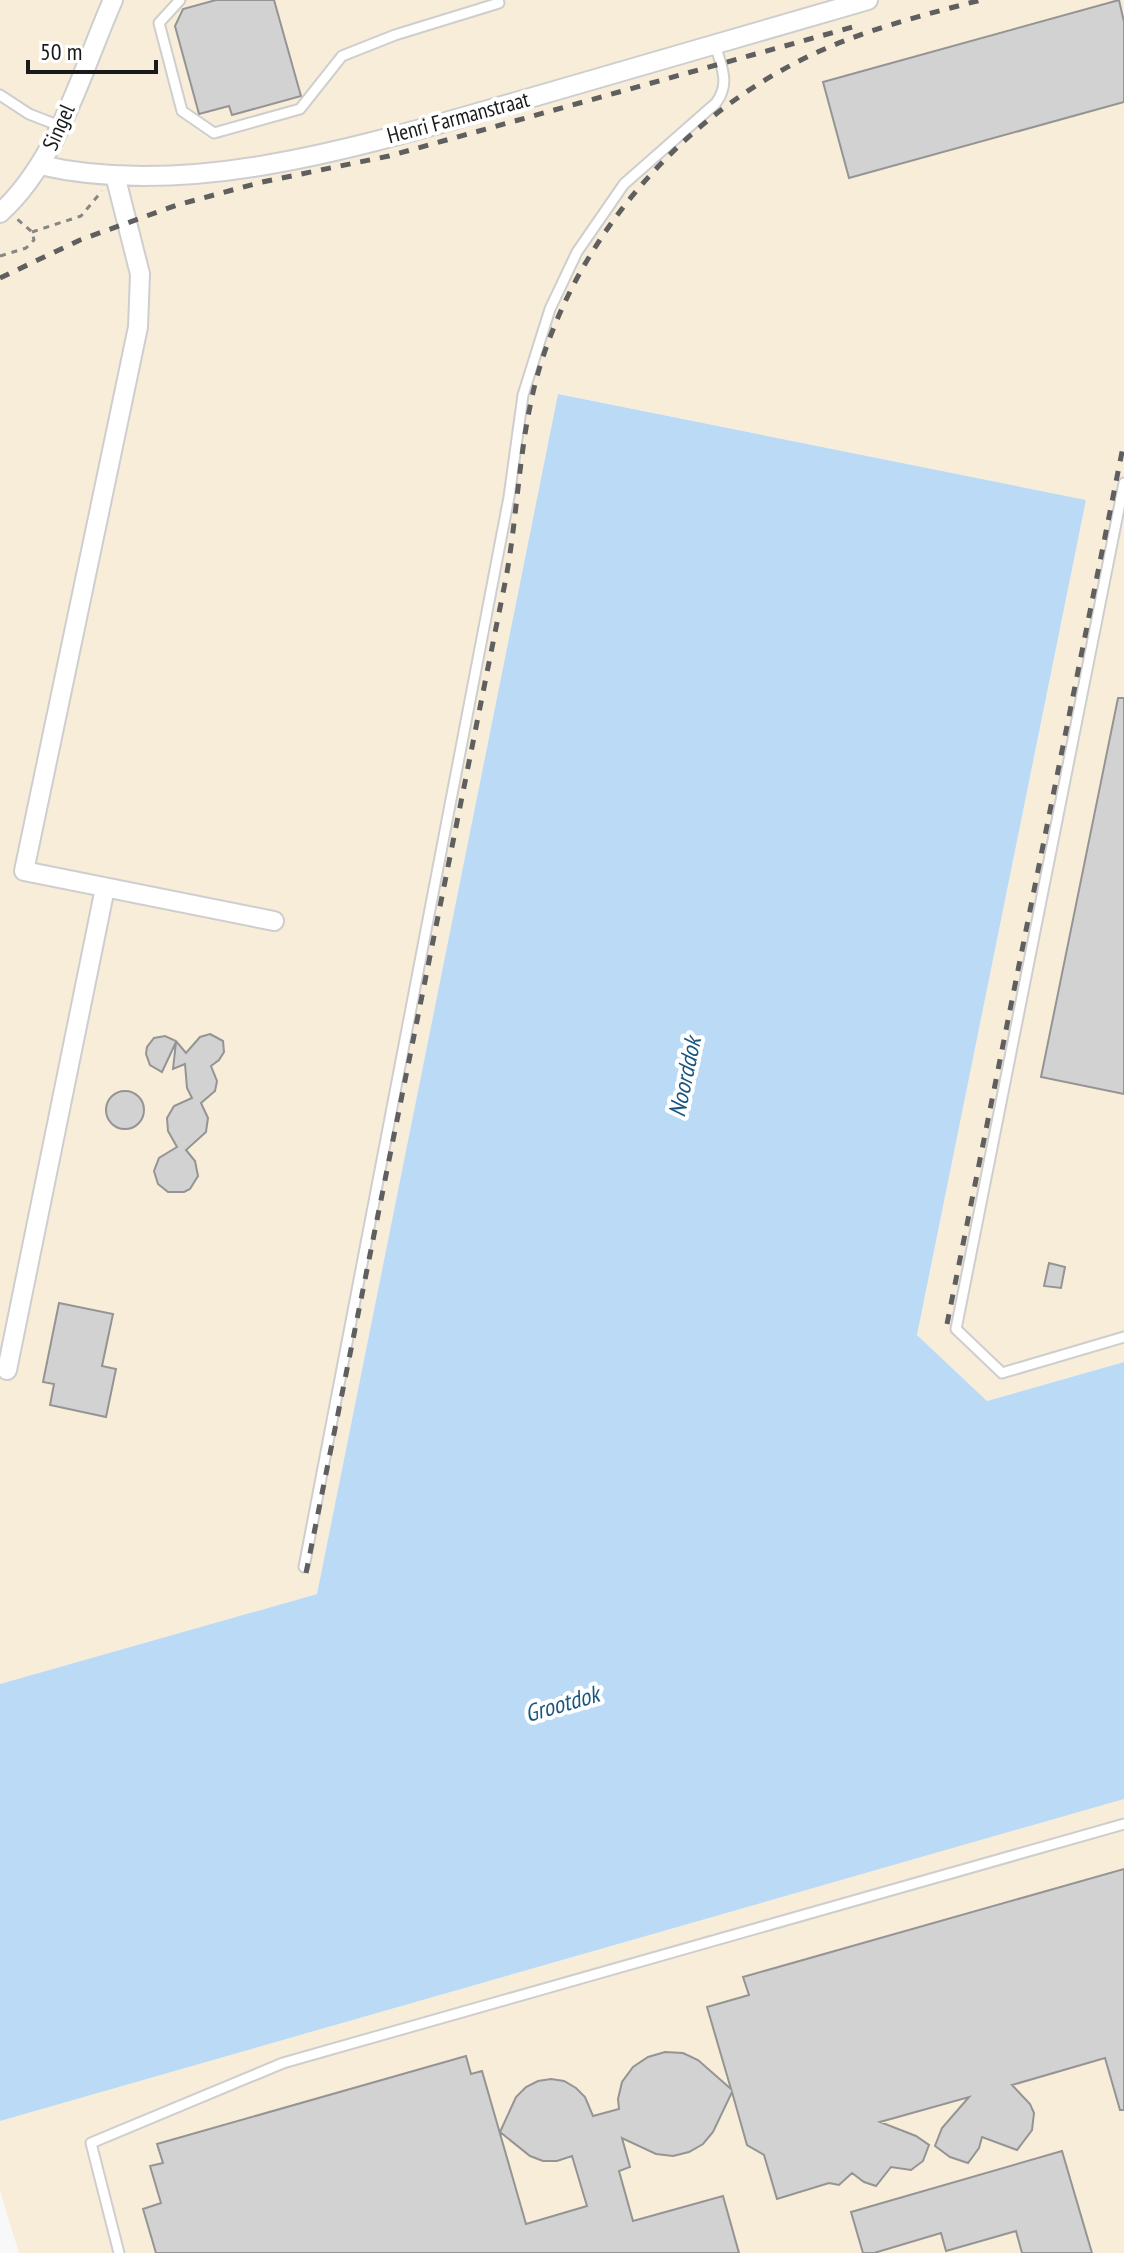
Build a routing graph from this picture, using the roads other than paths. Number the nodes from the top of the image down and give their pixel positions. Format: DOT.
graph roads {
  1 [pos="113,0"];
  2 [pos="180,0"];
  3 [pos="498,0"];
  4 [pos="868,0"];
  5 [pos="715,44"];
  6 [pos="0,95"];
  7 [pos="60,126"];
  8 [pos="40,165"];
  9 [pos="115,175"];
  10 [pos="3,210"];
  11 [pos="1124,483"];
  12 [pos="105,888"];
  13 [pos="274,921"];
  14 [pos="1124,1337"];
  15 [pos="7,1370"];
  16 [pos="304,1567"];
  17 [pos="1124,1824"];
  18 [pos="119,2253"];
  1 -- 7 [label="street, Singel"];
  2 -- 3 [label="lane"];
  4 -- 5 [label="street, Henri Farmanstraat"];
  5 -- 9 [label="street, Henri Farmanstraat"];
  5 -- 16 [label="lane"];
  6 -- 7 [label="lane"];
  7 -- 8 [label="street, Singel"];
  8 -- 9 [label="street, Henri Farmanstraat"];
  8 -- 10 [label="street, Singel"];
  9 -- 12 [label="street"];
  11 -- 14 [label="lane"];
  12 -- 13 [label="street"];
  12 -- 15 [label="street"];
  17 -- 18 [label="lane"];
}
